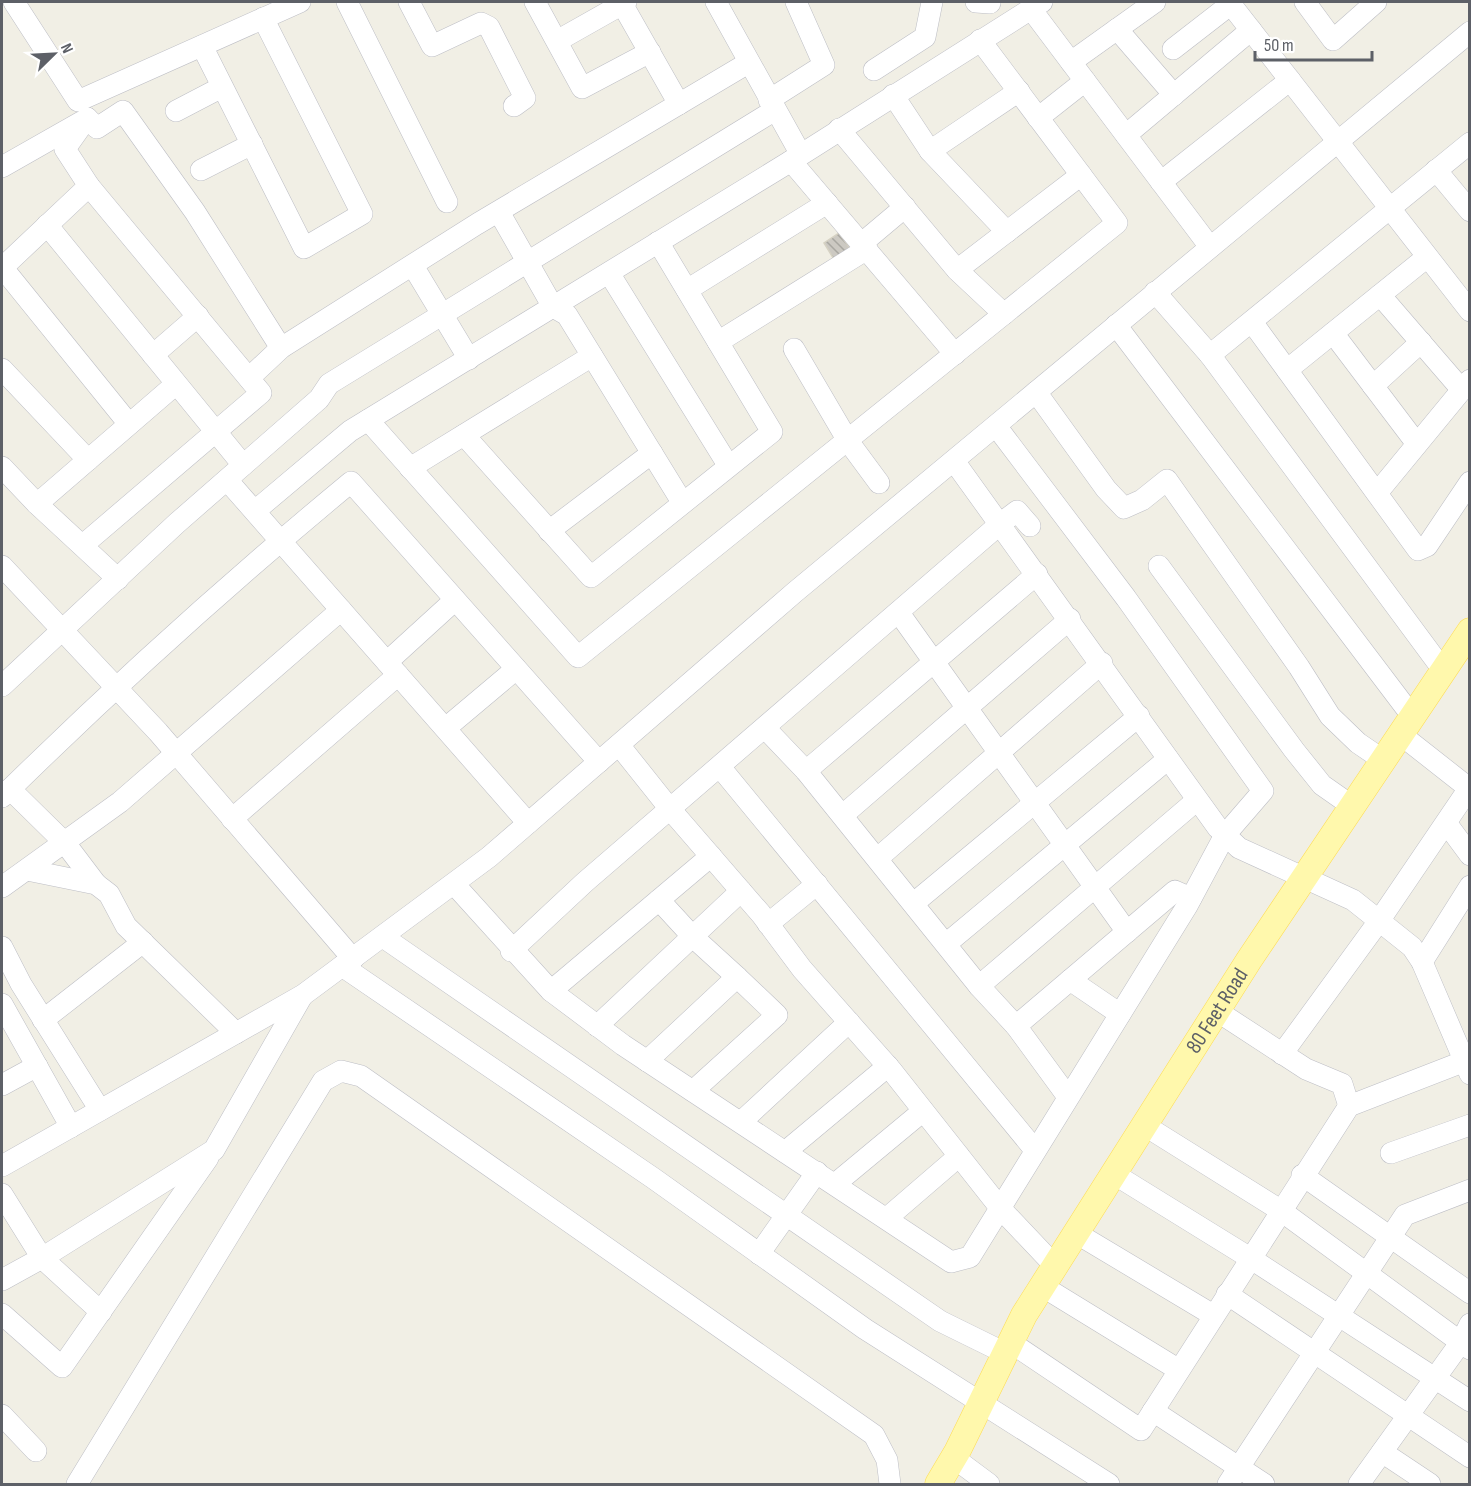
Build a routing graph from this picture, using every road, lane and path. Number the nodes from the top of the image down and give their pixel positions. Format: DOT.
graph roads {
  1 [pos="14,2"];
  2 [pos="300,2"];
  3 [pos="347,2"];
  4 [pos="409,2"];
  5 [pos="535,2"];
  6 [pos="623,2"];
  7 [pos="716,2"];
  8 [pos="796,2"];
  9 [pos="932,2"];
  10 [pos="1155,2"];
  11 [pos="1305,2"];
  12 [pos="1376,2"];
  13 [pos="1230,3"];
  14 [pos="1036,5"];
  15 [pos="263,18"];
  16 [pos="1117,29"];
  17 [pos="1251,30"];
  18 [pos="1470,32"];
  19 [pos="980,40"];
  20 [pos="557,41"];
  21 [pos="202,46"];
  22 [pos="1173,49"];
  23 [pos="650,52"];
  24 [pos="1071,62"];
  25 [pos="748,63"];
  26 [pos="874,70"];
  27 [pos="1290,80"];
  28 [pos="1085,81"];
  29 [pos="222,87"];
  30 [pos="1019,91"];
  31 [pos="893,95"];
  32 [pos="1174,95"];
  33 [pos="679,104"];
  34 [pos="772,105"];
  35 [pos="514,106"];
  36 [pos="176,111"];
  37 [pos="87,118"];
  38 [pos="1038,118"];
  39 [pos="839,129"];
  40 [pos="1126,135"];
  41 [pos="1337,141"];
  42 [pos="1470,143"];
  43 [pos="252,144"];
  44 [pos="930,151"];
  45 [pos="795,157"];
  46 [pos="2,167"];
  47 [pos="201,170"];
  48 [pos="1436,170"];
  49 [pos="1081,175"];
  50 [pos="1161,182"];
  51 [pos="89,186"];
  52 [pos="447,202"];
  53 [pos="827,203"];
  54 [pos="904,207"];
  55 [pos="1390,208"];
  56 [pos="499,212"];
  57 [pos="1470,212"];
  58 [pos="47,225"];
  59 [pos="1007,232"];
  60 [pos="658,242"];
  61 [pos="864,247"];
  62 [pos="1210,247"];
  63 [pos="1427,257"];
  64 [pos="528,262"];
  65 [pos="413,266"];
  66 [pos="2,268"];
  67 [pos="957,270"];
  68 [pos="609,273"];
  69 [pos="687,290"];
  70 [pos="1155,292"];
  71 [pos="1380,295"];
  72 [pos="554,308"];
  73 [pos="1470,311"];
  74 [pos="444,314"];
  75 [pos="1004,314"];
  76 [pos="198,316"];
  77 [pos="1252,322"];
  78 [pos="1116,325"];
  79 [pos="1333,333"];
  80 [pos="718,342"];
  81 [pos="1420,342"];
  82 [pos="281,348"];
  83 [pos="794,349"];
  84 [pos="955,354"];
  85 [pos="153,355"];
  86 [pos="1210,355"];
  87 [pos="592,356"];
  88 [pos="469,359"];
  89 [pos="2,369"];
  90 [pos="1287,370"];
  91 [pos="249,378"];
  92 [pos="177,384"];
  93 [pos="1466,385"];
  94 [pos="1373,386"];
  95 [pos="1036,392"];
  96 [pos="368,420"];
  97 [pos="129,424"];
  98 [pos="996,426"];
  99 [pos="214,430"];
  100 [pos="464,435"];
  101 [pos="848,441"];
  102 [pos="1417,444"];
  103 [pos="652,453"];
  104 [pos="88,460"];
  105 [pos="954,461"];
  106 [pos="243,465"];
  107 [pos="728,465"];
  108 [pos="2,467"];
  109 [pos="410,468"];
  110 [pos="227,480"];
  111 [pos="879,483"];
  112 [pos="1470,483"];
  113 [pos="1377,493"];
  114 [pos="682,502"];
  115 [pos="37,504"];
  116 [pos="255,511"];
  117 [pos="1000,524"];
  118 [pos="1030,526"];
  119 [pos="549,531"];
  120 [pos="280,541"];
  121 [pos="82,545"];
  122 [pos="2,566"];
  123 [pos="1159,566"];
  124 [pos="1037,574"];
  125 [pos="117,579"];
  126 [pos="455,600"];
  127 [pos="341,610"];
  128 [pos="899,613"];
  129 [pos="1070,619"];
  130 [pos="64,630"];
  131 [pos="1470,631"];
  132 [pos="933,661"];
  133 [pos="1102,663"];
  134 [pos="392,669"];
  135 [pos="516,669"];
  136 [pos="1443,670"];
  137 [pos="5,675"];
  138 [pos="115,687"];
  139 [pos="967,707"];
  140 [pos="1139,716"];
  141 [pos="1406,725"];
  142 [pos="447,727"];
  143 [pos="765,728"];
  144 [pos="619,745"];
  145 [pos="176,753"];
  146 [pos="999,753"];
  147 [pos="1168,759"];
  148 [pos="1383,760"];
  149 [pos="599,762"];
  150 [pos="720,767"];
  151 [pos="806,771"];
  152 [pos="1469,788"];
  153 [pos="6,793"];
  154 [pos="1197,800"];
  155 [pos="1033,804"];
  156 [pos="1352,806"];
  157 [pos="670,809"];
  158 [pos="843,815"];
  159 [pos="232,819"];
  160 [pos="528,824"];
  161 [pos="1447,824"];
  162 [pos="1225,835"];
  163 [pos="64,843"];
  164 [pos="1063,846"];
  165 [pos="1470,855"];
  166 [pos="711,856"];
  167 [pos="878,858"];
  168 [pos="27,870"];
  169 [pos="1303,879"];
  170 [pos="96,884"];
  171 [pos="454,884"];
  172 [pos="817,884"];
  173 [pos="1095,886"];
  174 [pos="1470,886"];
  175 [pos="2,887"];
  176 [pos="741,891"];
  177 [pos="1191,898"];
  178 [pos="659,900"];
  179 [pos="914,903"];
  180 [pos="1379,921"];
  181 [pos="768,924"];
  182 [pos="1127,932"];
  183 [pos="383,936"];
  184 [pos="693,937"];
  185 [pos="143,942"];
  186 [pos="946,944"];
  187 [pos="2,947"];
  188 [pos="511,951"];
  189 [pos="1422,962"];
  190 [pos="348,963"];
  191 [pos="737,976"];
  192 [pos="1070,980"];
  193 [pos="979,986"];
  194 [pos="551,991"];
  195 [pos="303,995"];
  196 [pos="2,1004"];
  197 [pos="1217,1011"];
  198 [pos="1120,1014"];
  199 [pos="43,1020"];
  200 [pos="849,1022"];
  201 [pos="597,1026"];
  202 [pos="1016,1026"];
  203 [pos="237,1033"];
  204 [pos="1282,1054"];
  205 [pos="647,1061"];
  206 [pos="1468,1064"];
  207 [pos="37,1066"];
  208 [pos="888,1066"];
  209 [pos="2,1085"];
  210 [pos="693,1091"];
  211 [pos="1068,1097"];
  212 [pos="1349,1106"];
  213 [pos="100,1110"];
  214 [pos="923,1111"];
  215 [pos="741,1122"];
  216 [pos="1144,1125"];
  217 [pos="1470,1125"];
  218 [pos="71,1127"];
  219 [pos="214,1150"];
  220 [pos="1035,1150"];
  221 [pos="785,1152"];
  222 [pos="1391,1153"];
  223 [pos="959,1156"];
  224 [pos="2,1166"];
  225 [pos="817,1172"];
  226 [pos="1114,1174"];
  227 [pos="1302,1175"];
  228 [pos="835,1184"];
  229 [pos="1470,1190"];
  230 [pos="2,1194"];
  231 [pos="1001,1209"];
  232 [pos="1280,1210"];
  233 [pos="787,1214"];
  234 [pos="887,1218"];
  235 [pos="1076,1233"];
  236 [pos="1390,1237"];
  237 [pos="759,1254"];
  238 [pos="42,1258"];
  239 [pos="1250,1258"];
  240 [pos="1367,1272"];
  241 [pos="1048,1276"];
  242 [pos="2,1280"];
  243 [pos="1470,1293"];
  244 [pos="1227,1294"];
  245 [pos="101,1312"];
  246 [pos="2,1314"];
  247 [pos="1214,1315"];
  248 [pos="1339,1315"];
  249 [pos="1467,1338"];
  250 [pos="1008,1347"];
  251 [pos="1315,1353"];
  252 [pos="1179,1370"];
  253 [pos="1436,1377"];
  254 [pos="982,1401"];
  255 [pos="1470,1401"];
  256 [pos="1153,1411"];
  257 [pos="2,1414"];
  258 [pos="1407,1415"];
  259 [pos="36,1451"];
  260 [pos="1382,1452"];
  261 [pos="1470,1457"];
  262 [pos="954,1458"];
  263 [pos="1234,1476"];
  264 [pos="77,1485"];
  265 [pos="890,1485"];
  266 [pos="938,1485"];
  267 [pos="989,1485"];
  268 [pos="1109,1485"];
  269 [pos="1264,1485"];
  270 [pos="1359,1485"];
  271 [pos="1430,1485"];
  1 -- 21 [label="street"];
  2 -- 15 [label="street"];
  3 -- 52 [label="street"];
  4 -- 35 [label="street"];
  5 -- 20 [label="street"];
  6 -- 20 [label="street"];
  6 -- 23 [label="street"];
  7 -- 25 [label="street"];
  8 -- 34 [label="street"];
  9 -- 26 [label="street"];
  10 -- 16 [label="street"];
  11 -- 12 [label="street"];
  13 -- 17 [label="street"];
  13 -- 22 [label="street"];
  14 -- 19 [label="street"];
  14 -- 24 [label="street"];
  15 -- 21 [label="street"];
  15 -- 43 [label="street"];
  16 -- 24 [label="street"];
  16 -- 32 [label="street"];
  17 -- 27 [label="street"];
  17 -- 32 [label="street"];
  18 -- 41 [label="street"];
  19 -- 30 [label="street"];
  19 -- 31 [label="street"];
  20 -- 23 [label="street"];
  21 -- 29 [label="street"];
  23 -- 33 [label="street"];
  24 -- 28 [label="street"];
  25 -- 33 [label="street"];
  25 -- 34 [label="street"];
  27 -- 41 [label="street"];
  27 -- 50 [label="street"];
  28 -- 38 [label="street"];
  28 -- 40 [label="street"];
  29 -- 36 [label="street"];
  29 -- 43 [label="street"];
  30 -- 38 [label="street"];
  30 -- 44 [label="street"];
  31 -- 39 [label="street"];
  31 -- 44 [label="street"];
  32 -- 40 [label="street"];
  33 -- 56 [label="street"];
  34 -- 45 [label="street"];
  34 -- 64 [label="street"];
  37 -- 46 [label="street"];
  37 -- 51 [label="street"];
  37 -- 82 [label="street"];
  38 -- 49 [label="street"];
  39 -- 45 [label="street"];
  39 -- 54 [label="street"];
  40 -- 50 [label="street"];
  41 -- 55 [label="street"];
  41 -- 62 [label="street"];
  42 -- 48 [label="street"];
  43 -- 47 [label="street"];
  44 -- 59 [label="street"];
  45 -- 53 [label="street"];
  45 -- 60 [label="street"];
  48 -- 55 [label="street"];
  48 -- 57 [label="street"];
  49 -- 59 [label="street"];
  49 -- 75 [label="street"];
  50 -- 62 [label="street"];
  51 -- 58 [label="street"];
  51 -- 76 [label="street"];
  53 -- 61 [label="street"];
  53 -- 69 [label="street"];
  54 -- 61 [label="street"];
  54 -- 67 [label="street"];
  55 -- 63 [label="street"];
  55 -- 77 [label="street"];
  56 -- 64 [label="street"];
  56 -- 65 [label="street"];
  58 -- 66 [label="street"];
  58 -- 85 [label="street"];
  59 -- 67 [label="street"];
  60 -- 68 [label="street"];
  60 -- 69 [label="street"];
  61 -- 80 [label="street"];
  61 -- 84 [label="street"];
  62 -- 70 [label="street"];
  63 -- 71 [label="street"];
  63 -- 73 [label="street"];
  64 -- 72 [label="street"];
  64 -- 74 [label="street"];
  65 -- 74 [label="street"];
  65 -- 82 [label="street"];
  66 -- 97 [label="street"];
  67 -- 75 [label="street"];
  68 -- 72 [label="street"];
  68 -- 107 [label="street"];
  69 -- 80 [label="street"];
  70 -- 78 [label="street"];
  70 -- 86 [label="street"];
  71 -- 79 [label="street"];
  71 -- 81 [label="street"];
  72 -- 87 [label="street"];
  72 -- 88 [label="street"];
  74 -- 88 [label="street"];
  74 -- 106 [label="street"];
  75 -- 84 [label="street"];
  76 -- 85 [label="street"];
  76 -- 91 [label="street"];
  77 -- 86 [label="street"];
  77 -- 90 [label="street"];
  78 -- 95 [label="street"];
  78 -- 141 [label="street"];
  79 -- 90 [label="street"];
  79 -- 94 [label="street"];
  80 -- 107 [label="street"];
  81 -- 93 [label="street"];
  81 -- 94 [label="street"];
  82 -- 91 [label="street"];
  83 -- 101 [label="street"];
  84 -- 101 [label="street"];
  85 -- 92 [label="street"];
  86 -- 136 [label="street"];
  87 -- 100 [label="street"];
  87 -- 103 [label="street"];
  88 -- 96 [label="street"];
  89 -- 104 [label="street"];
  90 -- 113 [label="street"];
  91 -- 99 [label="street"];
  92 -- 97 [label="street"];
  92 -- 99 [label="street"];
  93 -- 102 [label="street"];
  94 -- 102 [label="street"];
  95 -- 98 [label="street"];
  95 -- 148 [label="street"];
  96 -- 109 [label="street"];
  96 -- 116 [label="street"];
  97 -- 104 [label="street"];
  98 -- 105 [label="street"];
  98 -- 162 [label="street"];
  99 -- 106 [label="street"];
  99 -- 121 [label="street"];
  100 -- 109 [label="street"];
  100 -- 119 [label="street"];
  101 -- 109 [label="street"];
  101 -- 111 [label="street"];
  102 -- 113 [label="street"];
  103 -- 114 [label="street"];
  103 -- 119 [label="street"];
  104 -- 115 [label="street"];
  105 -- 117 [label="street"];
  105 -- 144 [label="street"];
  106 -- 110 [label="street"];
  107 -- 114 [label="street"];
  108 -- 115 [label="street"];
  110 -- 116 [label="street"];
  110 -- 125 [label="street"];
  112 -- 113 [label="street"];
  114 -- 119 [label="street"];
  115 -- 121 [label="street"];
  116 -- 120 [label="street"];
  117 -- 118 [label="street"];
  117 -- 124 [label="street"];
  117 -- 128 [label="street"];
  120 -- 126 [label="street"];
  120 -- 127 [label="street"];
  120 -- 138 [label="street"];
  121 -- 125 [label="street"];
  122 -- 130 [label="street"];
  123 -- 156 [label="street"];
  124 -- 129 [label="street"];
  124 -- 132 [label="street"];
  125 -- 130 [label="street"];
  126 -- 134 [label="street"];
  126 -- 135 [label="street"];
  127 -- 134 [label="street"];
  127 -- 145 [label="street"];
  128 -- 132 [label="street"];
  128 -- 143 [label="street"];
  129 -- 133 [label="street"];
  129 -- 139 [label="street"];
  130 -- 137 [label="street"];
  130 -- 138 [label="street"];
  131 -- 136 [label="main road, 80 Feet Road"];
  132 -- 139 [label="street"];
  132 -- 151 [label="street"];
  133 -- 140 [label="street"];
  133 -- 146 [label="street"];
  134 -- 142 [label="street"];
  134 -- 159 [label="street"];
  135 -- 142 [label="street"];
  135 -- 149 [label="street"];
  136 -- 141 [label="main road, 80 Feet Road"];
  138 -- 145 [label="street"];
  138 -- 153 [label="street"];
  139 -- 146 [label="street"];
  139 -- 158 [label="street"];
  140 -- 147 [label="street"];
  140 -- 155 [label="street"];
  141 -- 148 [label="main road, 80 Feet Road"];
  141 -- 152 [label="street"];
  142 -- 160 [label="street"];
  143 -- 150 [label="street"];
  143 -- 151 [label="street"];
  144 -- 149 [label="street"];
  144 -- 157 [label="street"];
  145 -- 159 [label="street"];
  145 -- 163 [label="street"];
  146 -- 155 [label="street"];
  146 -- 167 [label="street"];
  147 -- 154 [label="street"];
  147 -- 164 [label="street"];
  148 -- 156 [label="main road, 80 Feet Road"];
  149 -- 160 [label="street"];
  150 -- 157 [label="street"];
  150 -- 172 [label="street"];
  151 -- 158 [label="street"];
  152 -- 161 [label="street"];
  153 -- 163 [label="street"];
  154 -- 162 [label="street"];
  154 -- 173 [label="street"];
  155 -- 164 [label="street"];
  155 -- 179 [label="street"];
  156 -- 169 [label="main road, 80 Feet Road"];
  157 -- 166 [label="street"];
  157 -- 188 [label="street"];
  158 -- 167 [label="street"];
  159 -- 190 [label="street"];
  160 -- 171 [label="street"];
  161 -- 165 [label="street"];
  161 -- 180 [label="street"];
  162 -- 169 [label="street"];
  162 -- 177 [label="street"];
  163 -- 168 [label="street"];
  163 -- 170 [label="street"];
  164 -- 173 [label="street"];
  164 -- 186 [label="street"];
  166 -- 176 [label="street"];
  166 -- 178 [label="street"];
  167 -- 179 [label="street"];
  168 -- 170 [label="street"];
  168 -- 175 [label="street"];
  169 -- 180 [label="street"];
  169 -- 197 [label="main road, 80 Feet Road"];
  170 -- 185 [label="street"];
  171 -- 183 [label="street"];
  171 -- 188 [label="street"];
  172 -- 181 [label="street"];
  172 -- 220 [label="street"];
  173 -- 182 [label="street"];
  173 -- 193 [label="street"];
  174 -- 189 [label="street"];
  176 -- 181 [label="street"];
  176 -- 184 [label="street"];
  177 -- 182 [label="street"];
  177 -- 198 [label="street"];
  178 -- 184 [label="street"];
  178 -- 194 [label="street"];
  179 -- 186 [label="street"];
  180 -- 189 [label="street"];
  180 -- 204 [label="street"];
  181 -- 200 [label="street"];
  182 -- 192 [label="street"];
  183 -- 190 [label="street"];
  183 -- 233 [label="street"];
  184 -- 191 [label="street"];
  184 -- 201 [label="street"];
  185 -- 199 [label="street"];
  185 -- 203 [label="street"];
  186 -- 193 [label="street"];
  187 -- 199 [label="street"];
  188 -- 194 [label="street"];
  189 -- 206 [label="street"];
  190 -- 195 [label="street"];
  190 -- 237 [label="street"];
  191 -- 205 [label="street"];
  191 -- 210 [label="street"];
  192 -- 198 [label="street"];
  192 -- 202 [label="street"];
  193 -- 202 [label="street"];
  194 -- 201 [label="street"];
  195 -- 203 [label="street"];
  195 -- 219 [label="street"];
  196 -- 207 [label="street"];
  197 -- 204 [label="street"];
  197 -- 216 [label="main road, 80 Feet Road"];
  198 -- 211 [label="street"];
  199 -- 213 [label="street"];
  200 -- 208 [label="street"];
  200 -- 215 [label="street"];
  201 -- 205 [label="street"];
  202 -- 211 [label="street"];
  203 -- 213 [label="street"];
  204 -- 212 [label="street"];
  205 -- 210 [label="street"];
  206 -- 212 [label="street"];
  207 -- 209 [label="street"];
  207 -- 218 [label="street"];
  208 -- 214 [label="street"];
  208 -- 221 [label="street"];
  210 -- 215 [label="street"];
  211 -- 220 [label="street"];
  212 -- 227 [label="street"];
  213 -- 218 [label="street"];
  214 -- 223 [label="street"];
  214 -- 228 [label="street"];
  215 -- 221 [label="street"];
  216 -- 226 [label="main road, 80 Feet Road"];
  216 -- 232 [label="street"];
  217 -- 222 [label="street"];
  218 -- 224 [label="street"];
  219 -- 238 [label="street"];
  219 -- 245 [label="street"];
  220 -- 231 [label="street"];
  221 -- 225 [label="street"];
  223 -- 231 [label="street"];
  223 -- 234 [label="street"];
  225 -- 228 [label="street"];
  225 -- 233 [label="street"];
  226 -- 235 [label="main road, 80 Feet Road"];
  226 -- 239 [label="street"];
  227 -- 232 [label="street"];
  227 -- 236 [label="street"];
  228 -- 234 [label="street"];
  229 -- 236 [label="street"];
  230 -- 238 [label="street"];
  231 -- 234 [label="street"];
  231 -- 241 [label="street"];
  232 -- 239 [label="street"];
  232 -- 240 [label="street"];
  233 -- 237 [label="street"];
  233 -- 250 [label="street"];
  235 -- 241 [label="main road, 80 Feet Road"];
  235 -- 247 [label="street"];
  236 -- 240 [label="street"];
  236 -- 243 [label="street"];
  237 -- 254 [label="street"];
  238 -- 242 [label="street"];
  238 -- 245 [label="street"];
  239 -- 244 [label="street"];
  239 -- 248 [label="street"];
  240 -- 248 [label="street"];
  240 -- 249 [label="street"];
  241 -- 250 [label="main road, 80 Feet Road"];
  241 -- 252 [label="street"];
  244 -- 247 [label="street"];
  244 -- 251 [label="street"];
  245 -- 246 [label="street"];
  247 -- 252 [label="street"];
  248 -- 251 [label="street"];
  248 -- 253 [label="street"];
  249 -- 253 [label="street"];
  250 -- 254 [label="main road, 80 Feet Road"];
  250 -- 256 [label="street"];
  251 -- 258 [label="street"];
  251 -- 263 [label="street"];
  252 -- 256 [label="street"];
  253 -- 255 [label="street"];
  253 -- 258 [label="street"];
  254 -- 262 [label="main road, 80 Feet Road"];
  254 -- 268 [label="street"];
  256 -- 263 [label="street"];
  257 -- 259 [label="street"];
  258 -- 260 [label="street"];
  258 -- 261 [label="street"];
  260 -- 270 [label="street"];
  260 -- 271 [label="street"];
  262 -- 266 [label="main road, 80 Feet Road"];
  262 -- 267 [label="street"];
  263 -- 269 [label="street"];
  264 -- 265 [label="street"];
}
